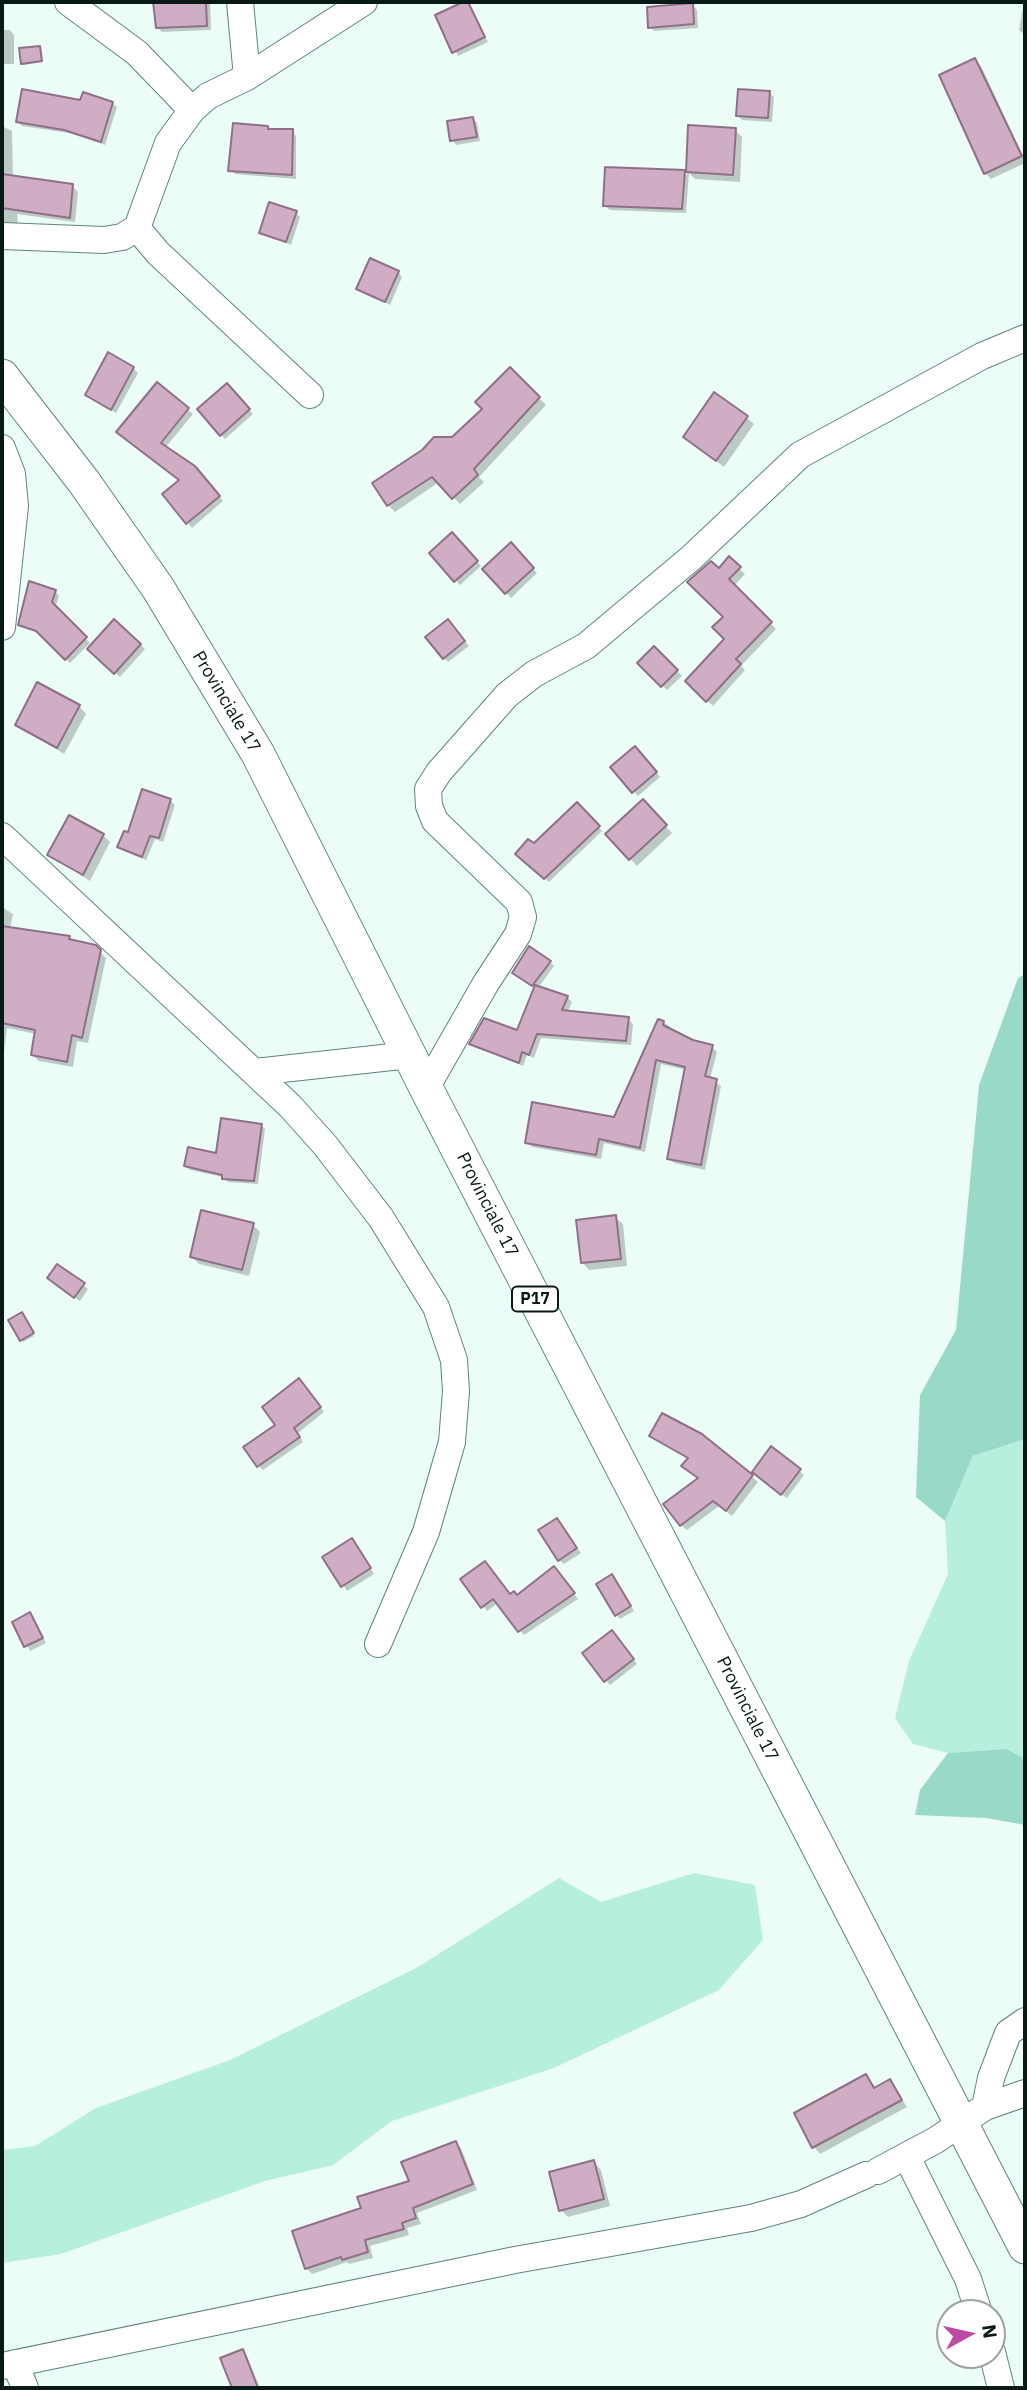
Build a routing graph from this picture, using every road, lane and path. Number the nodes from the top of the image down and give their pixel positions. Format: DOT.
graph roads {
  1 [pos="68,2"];
  2 [pos="240,2"];
  3 [pos="364,2"];
  4 [pos="247,77"];
  5 [pos="192,110"];
  6 [pos="137,228"];
  7 [pos="2,236"];
  8 [pos="1025,338"];
  9 [pos="2,376"];
  10 [pos="310,395"];
  11 [pos="2,447"];
  12 [pos="2,627"];
  13 [pos="2,836"];
  14 [pos="410,1055"];
  15 [pos="255,1072"];
  16 [pos="426,1088"];
  17 [pos="378,1644"];
  18 [pos="1025,2021"];
  19 [pos="1025,2093"];
  20 [pos="973,2115"];
  21 [pos="906,2157"];
  22 [pos="1025,2247"];
  23 [pos="974,2299"];
  24 [pos="8,2365"];
  25 [pos="996,2369"];
  26 [pos="25,2388"];
  27 [pos="1001,2388"];
  1 -- 5 [label="street"];
  2 -- 4 [label="street"];
  3 -- 4 [label="street"];
  4 -- 5 [label="street"];
  5 -- 6 [label="street"];
  6 -- 7 [label="street"];
  6 -- 10 [label="street"];
  8 -- 16 [label="street"];
  9 -- 14 [label="main road, Provinciale 17 / P17"];
  11 -- 12 [label="street"];
  13 -- 15 [label="street"];
  14 -- 15 [label="street"];
  14 -- 16 [label="main road, Provinciale 17 / P17"];
  15 -- 17 [label="street"];
  16 -- 20 [label="main road, Provinciale 17 / P17"];
  18 -- 20 [label="street"];
  19 -- 20 [label="street"];
  20 -- 21 [label="street"];
  20 -- 22 [label="main road, Provinciale 17 / P17"];
  21 -- 23 [label="street"];
  21 -- 24 [label="street"];
  24 -- 26 [label="street"];
  25 -- 27 [label="street"];
}
